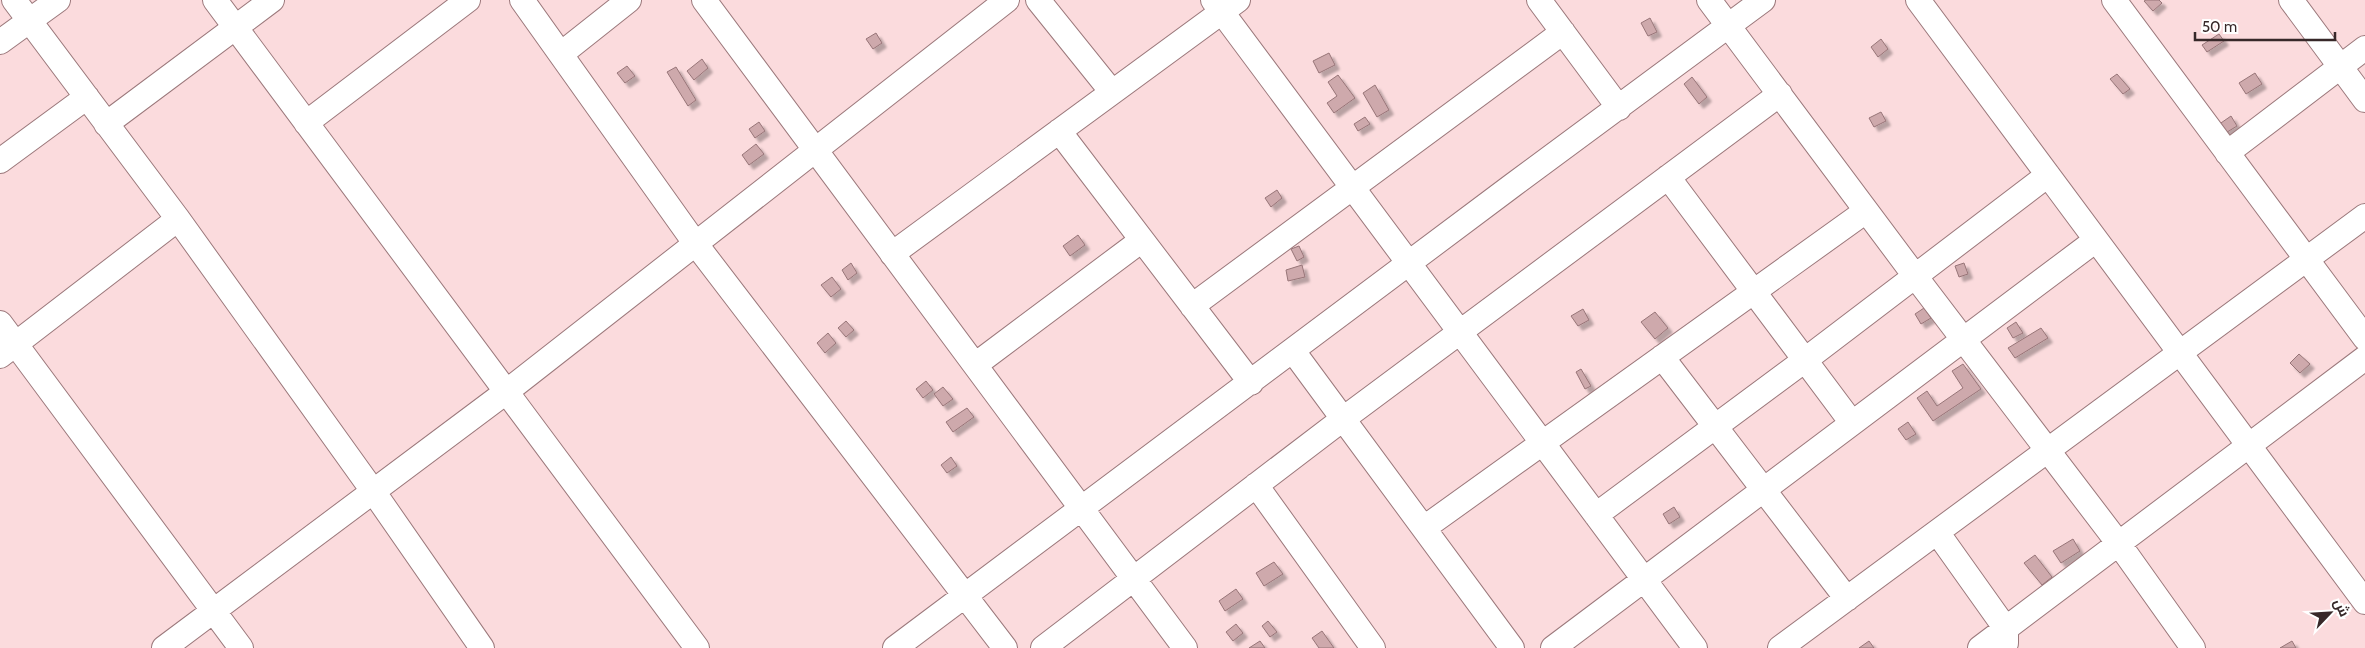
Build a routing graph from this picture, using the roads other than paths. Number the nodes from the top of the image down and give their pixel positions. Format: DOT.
graph roads {
  1 [pos="14,0"];
  2 [pos="58,0"];
  3 [pos="215,0"];
  4 [pos="272,0"];
  5 [pos="468,0"];
  6 [pos="522,0"];
  7 [pos="629,0"];
  8 [pos="704,0"];
  9 [pos="1007,0"];
  10 [pos="1038,0"];
  11 [pos="1539,0"];
  12 [pos="1710,0"];
  13 [pos="1763,0"];
  14 [pos="1918,0"];
  15 [pos="2114,0"];
  16 [pos="2290,0"];
  17 [pos="1224,4"];
  18 [pos="30,20"];
  19 [pos="1729,26"];
  20 [pos="235,28"];
  21 [pos="1563,32"];
  22 [pos="0,42"];
  23 [pos="2365,48"];
  24 [pos="561,54"];
  25 [pos="2340,66"];
  26 [pos="1112,92"];
  27 [pos="1780,94"];
  28 [pos="86,97"];
  29 [pos="2365,100"];
  30 [pos="1619,108"];
  31 [pos="306,123"];
  32 [pos="106,124"];
  33 [pos="1058,132"];
  34 [pos="815,151"];
  35 [pos="2227,153"];
  36 [pos="0,161"];
  37 [pos="2048,175"];
  38 [pos="1668,178"];
  39 [pos="1353,188"];
  40 [pos="1866,211"];
  41 [pos="2365,216"];
  42 [pos="178,219"];
  43 [pos="1142,240"];
  44 [pos="2096,240"];
  45 [pos="696,243"];
  46 [pos="892,254"];
  47 [pos="2306,259"];
  48 [pos="1409,264"];
  49 [pos="1915,276"];
  50 [pos="1754,290"];
  51 [pos="1192,306"];
  52 [pos="0,323"];
  53 [pos="1460,331"];
  54 [pos="2365,338"];
  55 [pos="1963,340"];
  56 [pos="8,350"];
  57 [pos="1293,351"];
  58 [pos="2180,353"];
  59 [pos="1662,357"];
  60 [pos="2365,358"];
  61 [pos="1806,360"];
  62 [pos="976,365"];
  63 [pos="1251,383"];
  64 [pos="506,392"];
  65 [pos="1343,419"];
  66 [pos="1852,424"];
  67 [pos="1715,427"];
  68 [pos="1543,443"];
  69 [pos="2247,445"];
  70 [pos="2047,451"];
  71 [pos="1256,485"];
  72 [pos="1764,490"];
  73 [pos="373,491"];
  74 [pos="1082,509"];
  75 [pos="1596,515"];
  76 [pos="1424,528"];
  77 [pos="1937,532"];
  78 [pos="2119,544"];
  79 [pos="1134,578"];
  80 [pos="1644,580"];
  81 [pos="964,596"];
  82 [pos="1847,599"];
  83 [pos="2365,602"];
  84 [pos="213,610"];
  85 [pos="2006,638"];
  86 [pos="164,648"];
  87 [pos="241,648"];
  88 [pos="482,648"];
  89 [pos="697,648"];
  90 [pos="895,648"];
  91 [pos="1005,648"];
  92 [pos="1043,648"];
  93 [pos="1185,648"];
  94 [pos="1373,648"];
  95 [pos="1512,648"];
  96 [pos="1553,648"];
  97 [pos="1695,648"];
  98 [pos="1780,648"];
  99 [pos="1980,648"];
  100 [pos="2193,648"];
  1 -- 18 [label="street"];
  2 -- 18 [label="street"];
  3 -- 20 [label="street"];
  4 -- 20 [label="street"];
  5 -- 31 [label="street"];
  6 -- 24 [label="street"];
  7 -- 24 [label="street"];
  8 -- 34 [label="street"];
  9 -- 34 [label="street"];
  10 -- 26 [label="street"];
  11 -- 21 [label="street"];
  12 -- 19 [label="street"];
  13 -- 19 [label="street"];
  14 -- 37 [label="street"];
  15 -- 35 [label="street"];
  16 -- 25 [label="street"];
  17 -- 26 [label="street"];
  17 -- 39 [label="street"];
  18 -- 22 [label="street"];
  18 -- 28 [label="street"];
  19 -- 27 [label="street"];
  19 -- 30 [label="street"];
  20 -- 31 [label="street"];
  20 -- 32 [label="street"];
  21 -- 30 [label="street"];
  21 -- 39 [label="street"];
  23 -- 25 [label="street"];
  24 -- 45 [label="street"];
  25 -- 29 [label="street"];
  25 -- 35 [label="street"];
  26 -- 33 [label="street"];
  27 -- 38 [label="street"];
  27 -- 40 [label="street"];
  28 -- 32 [label="street"];
  28 -- 36 [label="street"];
  30 -- 48 [label="street"];
  31 -- 64 [label="street"];
  32 -- 42 [label="street"];
  33 -- 43 [label="street"];
  33 -- 46 [label="street"];
  34 -- 45 [label="street"];
  34 -- 46 [label="street"];
  35 -- 47 [label="street"];
  37 -- 44 [label="street"];
  37 -- 49 [label="street"];
  38 -- 50 [label="street"];
  38 -- 53 [label="street"];
  39 -- 48 [label="street"];
  39 -- 51 [label="street"];
  40 -- 49 [label="street"];
  40 -- 50 [label="street"];
  41 -- 47 [label="street"];
  42 -- 56 [label="street"];
  42 -- 73 [label="street"];
  43 -- 51 [label="street"];
  43 -- 62 [label="street"];
  44 -- 55 [label="street"];
  44 -- 58 [label="street"];
  45 -- 64 [label="street"];
  45 -- 81 [label="street"];
  46 -- 62 [label="street"];
  47 -- 54 [label="street"];
  47 -- 58 [label="street"];
  48 -- 53 [label="street"];
  48 -- 57 [label="street"];
  49 -- 55 [label="street"];
  49 -- 61 [label="street"];
  50 -- 59 [label="street"];
  50 -- 61 [label="street"];
  51 -- 63 [label="street"];
  52 -- 56 [label="street"];
  53 -- 65 [label="street"];
  53 -- 68 [label="street"];
  55 -- 66 [label="street"];
  55 -- 70 [label="street"];
  56 -- 84 [label="street"];
  57 -- 63 [label="street"];
  57 -- 65 [label="street"];
  58 -- 69 [label="street"];
  58 -- 70 [label="street"];
  59 -- 67 [label="street"];
  59 -- 68 [label="street"];
  60 -- 69 [label="street"];
  61 -- 66 [label="street"];
  61 -- 67 [label="street"];
  62 -- 74 [label="street"];
  63 -- 74 [label="street"];
  64 -- 73 [label="street"];
  64 -- 89 [label="street"];
  65 -- 71 [label="street"];
  65 -- 76 [label="street"];
  66 -- 72 [label="street"];
  67 -- 72 [label="street"];
  67 -- 75 [label="street"];
  68 -- 75 [label="street"];
  68 -- 76 [label="street"];
  69 -- 78 [label="street"];
  69 -- 83 [label="street"];
  70 -- 77 [label="street"];
  70 -- 78 [label="street"];
  71 -- 79 [label="street"];
  71 -- 94 [label="street"];
  72 -- 80 [label="street"];
  72 -- 82 [label="street"];
  73 -- 84 [label="street"];
  73 -- 88 [label="street"];
  74 -- 79 [label="street"];
  74 -- 81 [label="street"];
  75 -- 80 [label="street"];
  76 -- 95 [label="street"];
  77 -- 82 [label="street"];
  77 -- 85 [label="street"];
  78 -- 85 [label="street"];
  78 -- 100 [label="street"];
  79 -- 92 [label="street"];
  79 -- 93 [label="street"];
  80 -- 96 [label="street"];
  80 -- 97 [label="street"];
  81 -- 90 [label="street"];
  81 -- 91 [label="street"];
  82 -- 98 [label="street"];
  84 -- 86 [label="street"];
  84 -- 87 [label="street"];
  85 -- 99 [label="street"];
}
